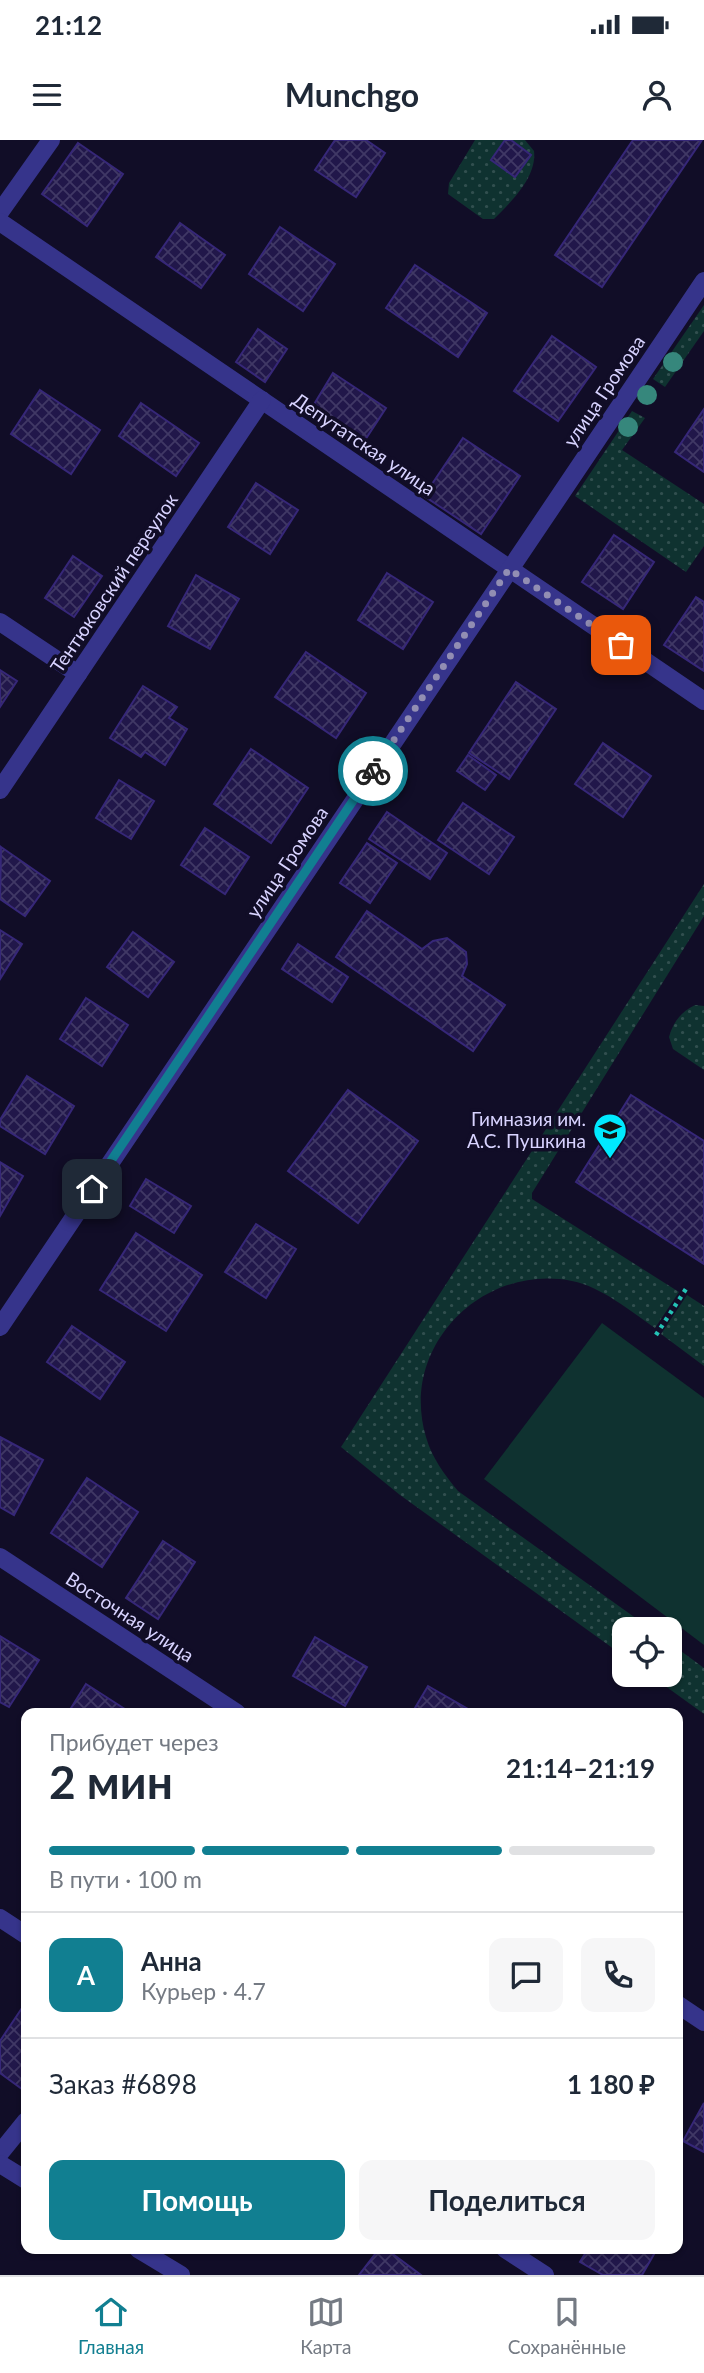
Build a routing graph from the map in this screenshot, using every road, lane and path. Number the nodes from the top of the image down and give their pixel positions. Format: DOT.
graph roads {
  1 [pos="51,140"];
  2 [pos="0,212"];
  3 [pos="0,222"];
  4 [pos="704,281"];
  5 [pos="262,400"];
  6 [pos="509,569"];
  7 [pos="0,622"];
  8 [pos="78,674"];
  9 [pos="704,701"];
  10 [pos="0,790"];
  11 [pos="686,1289"];
  12 [pos="0,1327"];
  13 [pos="656,1335"];
  14 [pos="0,1557"];
  15 [pos="229,1708"];
  16 [pos="0,1918"];
  17 [pos="21,1932"];
  18 [pos="683,2008"];
  19 [pos="704,2022"];
  20 [pos="21,2127"];
  21 [pos="0,2152"];
  22 [pos="0,2164"];
  23 [pos="21,2177"];
  24 [pos="146,2254"];
  25 [pos="513,2254"];
  26 [pos="181,2275"];
  27 [pos="545,2275"];
  1 -- 2 [label="street"];
  3 -- 5 [label="street, Депутатская улица"];
  4 -- 6 [label="street, улица Громова"];
  5 -- 6 [label="street, Депутатская улица"];
  5 -- 8 [label="street, Тентюковский переулок"];
  6 -- 9 [label="street, Депутатская улица"];
  6 -- 12 [label="street, улица Громова"];
  7 -- 8 [label="street"];
  8 -- 10 [label="street, Тентюковский переулок"];
  11 -- 13 [label="path"];
  14 -- 15 [label="street, Восточная улица"];
  16 -- 17 [label="street"];
  18 -- 19 [label="street"];
  20 -- 21 [label="street"];
  22 -- 23 [label="street"];
  24 -- 26 [label="street"];
  25 -- 27 [label="street"];
}
